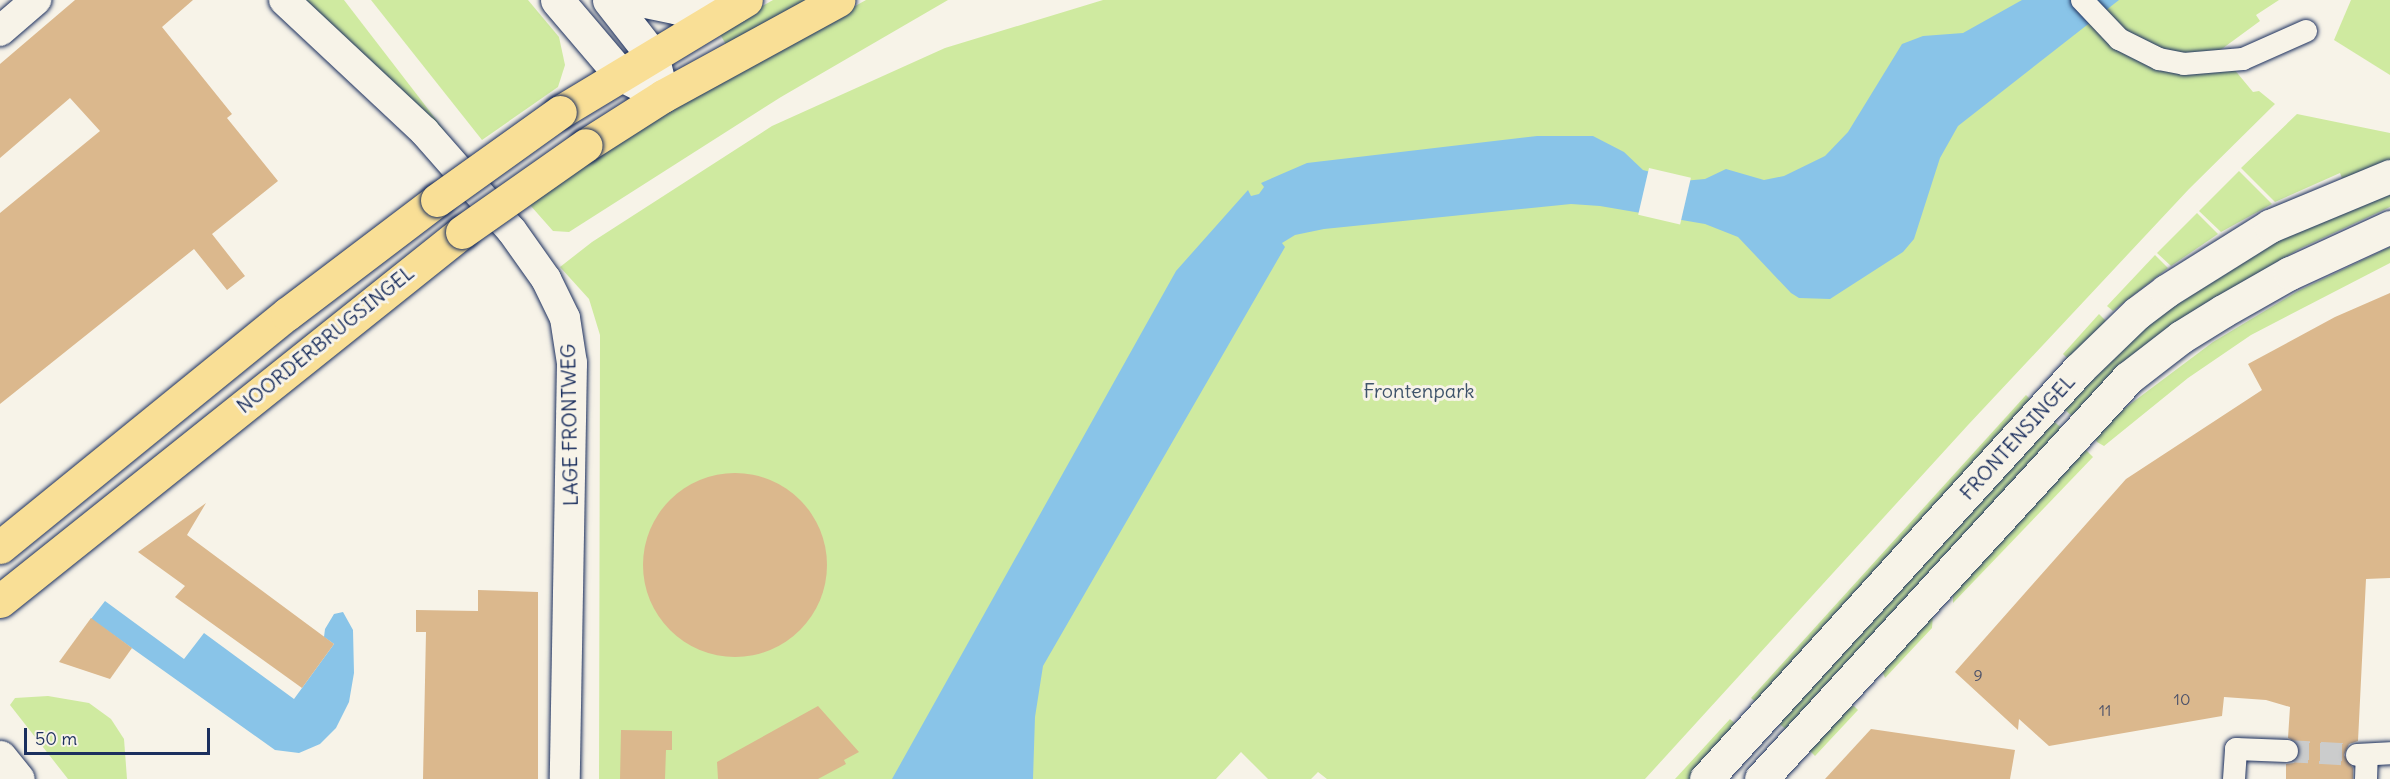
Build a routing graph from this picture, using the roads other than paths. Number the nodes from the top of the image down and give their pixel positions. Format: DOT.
graph roads {
  1 [pos="36,0"];
  2 [pos="284,0"];
  3 [pos="557,0"];
  4 [pos="609,0"];
  5 [pos="641,0"];
  6 [pos="838,0"];
  7 [pos="2082,0"];
  8 [pos="740,3"];
  9 [pos="0,31"];
  10 [pos="2306,31"];
  11 [pos="652,55"];
  12 [pos="620,74"];
  13 [pos="663,96"];
  14 [pos="2390,176"];
  15 [pos="2390,227"];
  16 [pos="0,547"];
  17 [pos="0,601"];
  18 [pos="2287,751"];
  19 [pos="2390,753"];
  20 [pos="0,757"];
  21 [pos="18,779"];
  22 [pos="565,779"];
  23 [pos="1706,779"];
  24 [pos="1761,779"];
  25 [pos="2234,779"];
  26 [pos="2366,779"];
  1 -- 9 [label="street"];
  2 -- 22 [label="street, LAGE FRONTWEG"];
  3 -- 12 [label="main road"];
  4 -- 11 [label="main road"];
  5 -- 8 [label="main road"];
  6 -- 13 [label="main road, NOORDERBRUGSINGEL"];
  7 -- 10 [label="street"];
  8 -- 11 [label="main road, NOORDERBRUGSINGEL"];
  11 -- 12 [label="main road, NOORDERBRUGSINGEL"];
  11 -- 13 [label="main road"];
  12 -- 13 [label="main road"];
  12 -- 16 [label="main road, NOORDERBRUGSINGEL, bridge"];
  13 -- 17 [label="main road, NOORDERBRUGSINGEL, bridge"];
  14 -- 23 [label="main road, FRONTENSINGEL"];
  15 -- 24 [label="main road, FRONTENSINGEL"];
  18 -- 25 [label="street"];
  19 -- 26 [label="street"];
  20 -- 21 [label="main road"];
}
